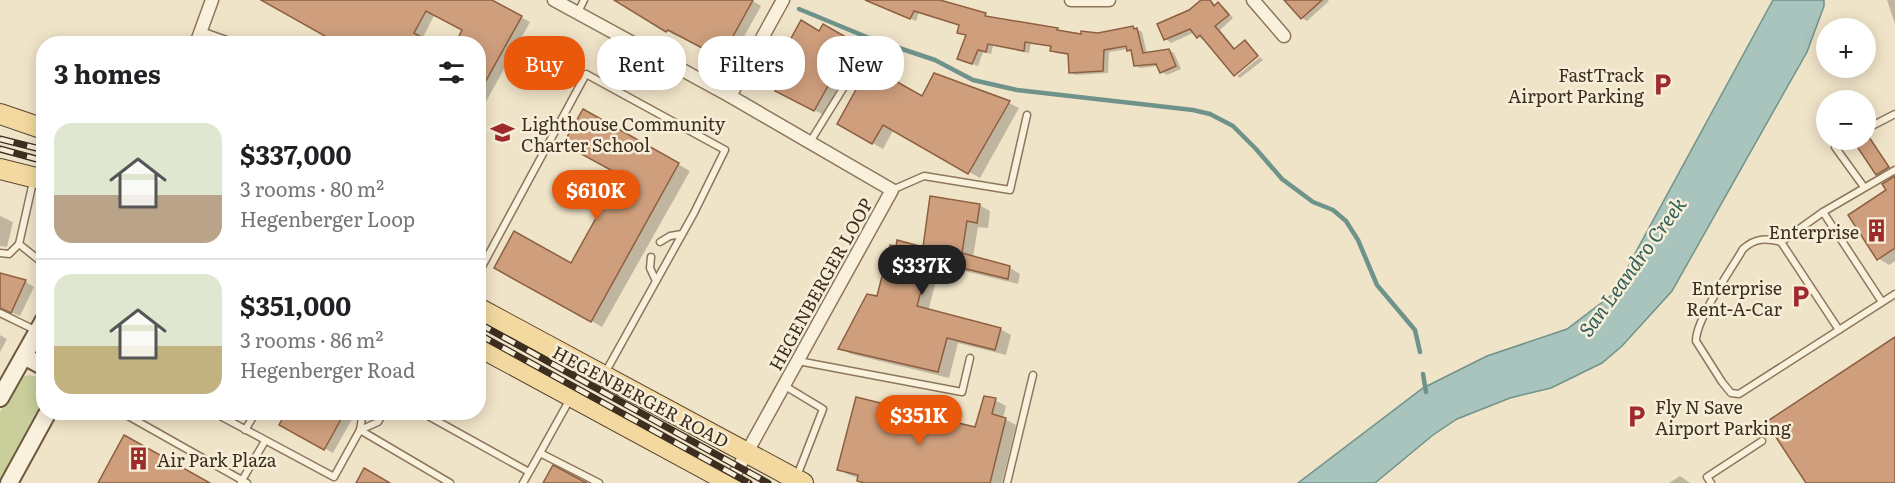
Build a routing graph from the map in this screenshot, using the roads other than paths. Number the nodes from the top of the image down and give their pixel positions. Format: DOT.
graph roads {
  1 [pos="212,0"];
  2 [pos="554,0"];
  3 [pos="584,0"];
  4 [pos="783,0"];
  5 [pos="1071,0"];
  6 [pos="1109,0"];
  7 [pos="1253,0"];
  8 [pos="578,13"];
  9 [pos="200,31"];
  10 [pos="198,36"];
  11 [pos="215,36"];
  12 [pos="1284,36"];
  13 [pos="842,90"];
  14 [pos="730,96"];
  15 [pos="0,114"];
  16 [pos="1895,114"];
  17 [pos="1027,115"];
  18 [pos="1876,124"];
  19 [pos="36,126"];
  20 [pos="810,142"];
  21 [pos="1837,150"];
  22 [pos="0,169"];
  23 [pos="1895,170"];
  24 [pos="36,178"];
  25 [pos="1864,187"];
  26 [pos="36,189"];
  27 [pos="892,190"];
  28 [pos="1823,212"];
  29 [pos="682,234"];
  30 [pos="660,242"];
  31 [pos="1781,242"];
  32 [pos="19,244"];
  33 [pos="0,253"];
  34 [pos="651,257"];
  35 [pos="36,258"];
  36 [pos="486,259"];
  37 [pos="656,281"];
  38 [pos="1895,294"];
  39 [pos="1882,302"];
  40 [pos="486,312"];
  41 [pos="0,314"];
  42 [pos="36,325"];
  43 [pos="1839,330"];
  44 [pos="36,334"];
  45 [pos="486,350"];
  46 [pos="24,356"];
  47 [pos="970,358"];
  48 [pos="798,361"];
  49 [pos="36,363"];
  50 [pos="1033,375"];
  51 [pos="603,376"];
  52 [pos="785,386"];
  53 [pos="571,396"];
  54 [pos="0,398"];
  55 [pos="44,420"];
  56 [pos="135,420"];
  57 [pos="227,420"];
  58 [pos="251,420"];
  59 [pos="362,420"];
  60 [pos="379,420"];
  61 [pos="435,420"];
  62 [pos="245,430"];
  63 [pos="360,430"];
  64 [pos="265,441"];
  65 [pos="1762,441"];
  66 [pos="540,453"];
  67 [pos="748,453"];
  68 [pos="529,472"];
  69 [pos="332,480"];
  70 [pos="800,481"];
  71 [pos="244,482"];
  72 [pos="9,483"];
  73 [pos="450,483"];
  74 [pos="524,483"];
  75 [pos="599,483"];
  76 [pos="730,483"];
  77 [pos="1008,483"];
  78 [pos="1711,483"];
  1 -- 9 [label="street"];
  2 -- 8 [label="street, HEGENBERGER LOOP"];
  3 -- 8 [label="lane"];
  4 -- 14 [label="street"];
  5 -- 6 [label="street"];
  7 -- 12 [label="street"];
  8 -- 14 [label="street, HEGENBERGER LOOP"];
  9 -- 10 [label="street"];
  9 -- 11 [label="lane"];
  13 -- 20 [label="lane"];
  14 -- 20 [label="street, HEGENBERGER LOOP"];
  15 -- 19 [label="main road"];
  16 -- 18 [label="lane"];
  17 -- 27 [label="lane"];
  20 -- 27 [label="street, HEGENBERGER LOOP"];
  21 -- 25 [label="lane"];
  22 -- 24 [label="main road"];
  23 -- 25 [label="lane"];
  25 -- 28 [label="lane"];
  26 -- 32 [label="lane"];
  27 -- 48 [label="street, HEGENBERGER LOOP"];
  28 -- 31 [label="lane"];
  28 -- 39 [label="lane"];
  29 -- 30 [label="lane"];
  29 -- 36 [label="lane"];
  29 -- 37 [label="lane"];
  31 -- 43 [label="lane"];
  31 -- 43 [label="lane"];
  32 -- 33 [label="lane"];
  32 -- 35 [label="lane"];
  34 -- 37 [label="lane"];
  37 -- 51 [label="lane"];
  38 -- 39 [label="lane"];
  39 -- 43 [label="lane"];
  40 -- 51 [label="main road, HEGENBERGER ROAD"];
  41 -- 42 [label="lane"];
  44 -- 46 [label="main road"];
  45 -- 53 [label="main road, HEGENBERGER ROAD"];
  46 -- 49 [label="main road"];
  46 -- 54 [label="main road"];
  47 -- 48 [label="lane"];
  48 -- 52 [label="street, HEGENBERGER LOOP"];
  50 -- 77 [label="lane"];
  51 -- 67 [label="main road, HEGENBERGER ROAD"];
  52 -- 67 [label="street, HEGENBERGER LOOP"];
  52 -- 70 [label="lane"];
  53 -- 66 [label="lane"];
  53 -- 76 [label="main road, HEGENBERGER ROAD"];
  55 -- 72 [label="main road"];
  56 -- 71 [label="lane"];
  57 -- 62 [label="lane"];
  58 -- 62 [label="lane"];
  59 -- 63 [label="lane"];
  60 -- 63 [label="lane"];
  61 -- 68 [label="lane"];
  62 -- 64 [label="lane"];
  63 -- 69 [label="lane"];
  63 -- 73 [label="lane"];
  64 -- 69 [label="lane"];
  64 -- 71 [label="lane"];
  65 -- 78 [label="lane"];
  66 -- 68 [label="lane"];
  66 -- 75 [label="lane"];
  67 -- 70 [label="main road, HEGENBERGER ROAD"];
  67 -- 76 [label="street, HEGENBERGER LOOP"];
  68 -- 74 [label="lane"];
}
